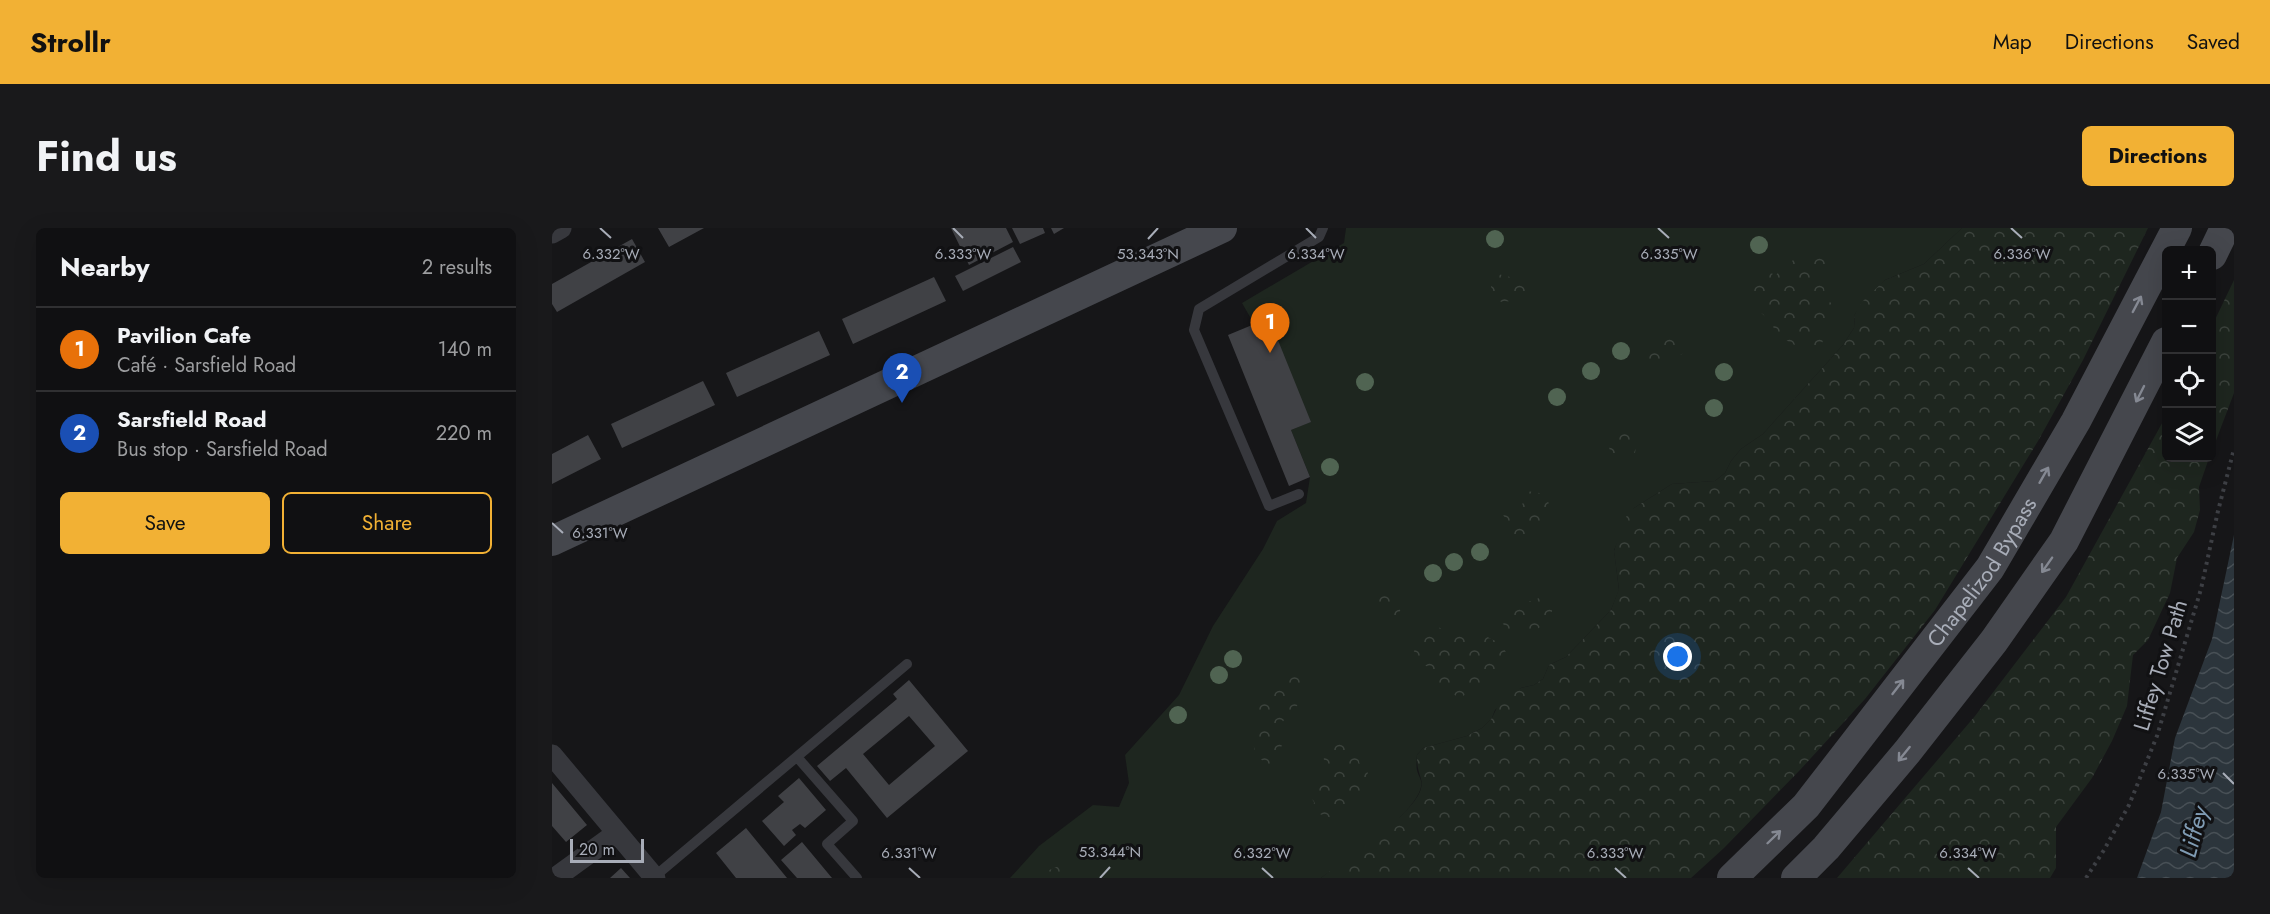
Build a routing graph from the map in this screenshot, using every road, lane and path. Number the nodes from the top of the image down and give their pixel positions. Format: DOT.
graph roads {
  1 [pos="561,228"];
  2 [pos="1222,228"];
  3 [pos="1323,228"];
  4 [pos="2177,228"];
  5 [pos="2226,228"];
  6 [pos="552,233"];
  7 [pos="2216,246"];
  8 [pos="2162,350"];
  9 [pos="2234,450"];
  10 [pos="1299,494"];
  11 [pos="552,541"];
  12 [pos="907,664"];
  13 [pos="552,755"];
  14 [pos="797,758"];
  15 [pos="617,832"];
  16 [pos="654,877"];
  17 [pos="555,878"];
  18 [pos="857,878"];
  19 [pos="1732,878"];
  20 [pos="1796,878"];
  21 [pos="2086,878"];
  1 -- 6 [label="street"];
  2 -- 11 [label="main road"];
  3 -- 10 [label="lane"];
  19 -- 4 [label="main road, Chapelizod Bypass, one-way"];
  5 -- 7 [label="main road"];
  8 -- 20 [label="main road, one-way"];
  9 -- 21 [label="path, Liffey Tow Path"];
  12 -- 14 [label="lane"];
  13 -- 15 [label="street"];
  14 -- 16 [label="lane"];
  14 -- 18 [label="lane"];
  15 -- 16 [label="street"];
  15 -- 17 [label="street"];
}
